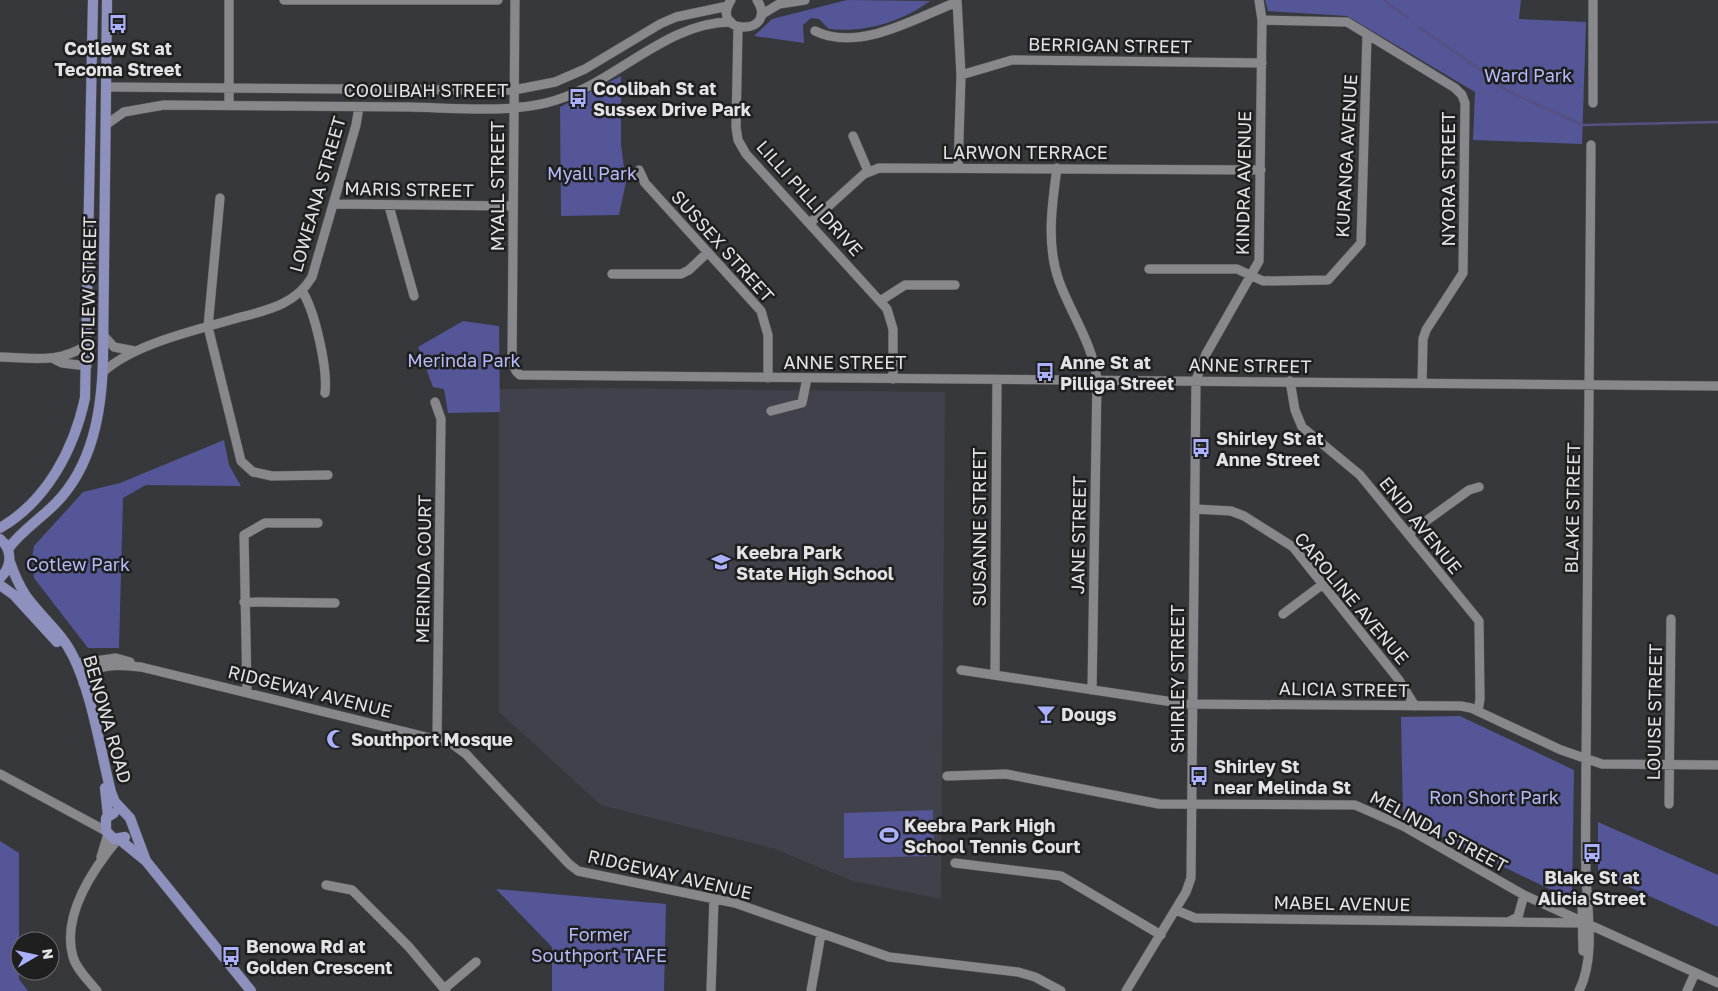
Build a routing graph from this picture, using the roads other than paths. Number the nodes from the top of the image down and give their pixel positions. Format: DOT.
graph roads {
  1 [pos="94,0"];
  2 [pos="107,0"];
  3 [pos="229,0"];
  4 [pos="284,0"];
  5 [pos="498,0"];
  6 [pos="514,0"];
  7 [pos="757,0"];
  8 [pos="805,0"];
  9 [pos="956,0"];
  10 [pos="1259,0"];
  11 [pos="1593,0"];
  12 [pos="482,1"];
  13 [pos="730,3"];
  14 [pos="761,15"];
  15 [pos="1262,20"];
  16 [pos="735,24"];
  17 [pos="815,31"];
  18 [pos="1367,35"];
  19 [pos="1262,63"];
  20 [pos="961,75"];
  21 [pos="108,87"];
  22 [pos="229,88"];
  23 [pos="514,90"];
  24 [pos="1593,103"];
  25 [pos="229,106"];
  26 [pos="359,107"];
  27 [pos="514,107"];
  28 [pos="90,118"];
  29 [pos="107,124"];
  30 [pos="853,136"];
  31 [pos="1592,145"];
  32 [pos="958,168"];
  33 [pos="1057,168"];
  34 [pos="639,170"];
  35 [pos="1261,170"];
  36 [pos="868,172"];
  37 [pos="220,198"];
  38 [pos="334,204"];
  39 [pos="389,206"];
  40 [pos="513,206"];
  41 [pos="810,222"];
  42 [pos="708,252"];
  43 [pos="1149,269"];
  44 [pos="612,274"];
  45 [pos="1252,276"];
  46 [pos="955,285"];
  47 [pos="302,291"];
  48 [pos="414,296"];
  49 [pos="880,301"];
  50 [pos="208,327"];
  51 [pos="104,332"];
  52 [pos="87,345"];
  53 [pos="135,351"];
  54 [pos="0,357"];
  55 [pos="54,359"];
  56 [pos="87,366"];
  57 [pos="516,371"];
  58 [pos="103,372"];
  59 [pos="768,378"];
  60 [pos="807,378"];
  61 [pos="892,379"];
  62 [pos="997,380"];
  63 [pos="1097,380"];
  64 [pos="1196,380"];
  65 [pos="1290,381"];
  66 [pos="1422,383"];
  67 [pos="1590,384"];
  68 [pos="1717,386"];
  69 [pos="325,393"];
  70 [pos="434,402"];
  71 [pos="771,412"];
  72 [pos="328,475"];
  73 [pos="1478,487"];
  74 [pos="1195,509"];
  75 [pos="318,523"];
  76 [pos="0,528"];
  77 [pos="1408,534"];
  78 [pos="0,539"];
  79 [pos="8,549"];
  80 [pos="10,562"];
  81 [pos="0,578"];
  82 [pos="1323,584"];
  83 [pos="0,585"];
  84 [pos="244,602"];
  85 [pos="335,603"];
  86 [pos="1283,614"];
  87 [pos="1671,619"];
  88 [pos="76,662"];
  89 [pos="141,666"];
  90 [pos="961,670"];
  91 [pos="995,674"];
  92 [pos="83,683"];
  93 [pos="1092,690"];
  94 [pos="247,693"];
  95 [pos="1193,704"];
  96 [pos="1415,706"];
  97 [pos="1478,711"];
  98 [pos="437,739"];
  99 [pos="1586,759"];
  100 [pos="1670,764"];
  101 [pos="1718,765"];
  102 [pos="0,774"];
  103 [pos="947,776"];
  104 [pos="1669,804"];
  105 [pos="1193,806"];
  106 [pos="124,813"];
  107 [pos="82,817"];
  108 [pos="107,817"];
  109 [pos="132,826"];
  110 [pos="107,833"];
  111 [pos="119,839"];
  112 [pos="146,862"];
  113 [pos="955,863"];
  114 [pos="99,864"];
  115 [pos="326,885"];
  116 [pos="1524,895"];
  117 [pos="714,898"];
  118 [pos="1176,910"];
  119 [pos="1510,921"];
  120 [pos="1584,923"];
  121 [pos="821,934"];
  122 [pos="1161,935"];
  123 [pos="476,962"];
  124 [pos="1695,972"];
  125 [pos="1718,983"];
  126 [pos="445,990"];
  127 [pos="97,991"];
  128 [pos="251,991"];
  129 [pos="711,991"];
  130 [pos="811,991"];
  131 [pos="1061,991"];
  132 [pos="1126,991"];
  133 [pos="1579,991"];
  134 [pos="1688,991"];
  1 -- 28 [label="main road, COTLEW STREET"];
  2 -- 21 [label="main road, COTLEW STREET"];
  3 -- 22 [label="street"];
  4 -- 12 [label="street"];
  5 -- 12 [label="street"];
  6 -- 23 [label="street, MYALL STREET"];
  7 -- 14 [label="street"];
  8 -- 14 [label="street, COOLIBAH STREET"];
  9 -- 17 [label="street"];
  9 -- 20 [label="street"];
  10 -- 15 [label="street, KINDRA AVENUE"];
  11 -- 24 [label="street"];
  13 -- 16 [label="street, LILLI PILLI DRIVE"];
  13 -- 23 [label="street, COOLIBAH STREET"];
  14 -- 16 [label="street, COOLIBAH STREET"];
  15 -- 18 [label="street, NYORA STREET"];
  15 -- 19 [label="street, KINDRA AVENUE"];
  16 -- 27 [label="street, COOLIBAH STREET"];
  16 -- 41 [label="street, LILLI PILLI DRIVE"];
  18 -- 45 [label="street, KURANGA AVENUE"];
  18 -- 66 [label="street, NYORA STREET"];
  19 -- 20 [label="street, BERRIGAN STREET"];
  19 -- 35 [label="street, KINDRA AVENUE"];
  20 -- 32 [label="street"];
  21 -- 22 [label="street, COOLIBAH STREET"];
  21 -- 28 [label="main road"];
  21 -- 29 [label="main road, COTLEW STREET"];
  22 -- 23 [label="street, COOLIBAH STREET"];
  22 -- 25 [label="street"];
  23 -- 27 [label="street, MYALL STREET"];
  25 -- 26 [label="street, COOLIBAH STREET"];
  25 -- 29 [label="street, COOLIBAH STREET"];
  26 -- 27 [label="street, COOLIBAH STREET"];
  26 -- 38 [label="street, LOWEANA STREET"];
  27 -- 40 [label="street, MYALL STREET"];
  28 -- 52 [label="main road, COTLEW STREET"];
  29 -- 51 [label="main road, COTLEW STREET"];
  30 -- 36 [label="street"];
  31 -- 67 [label="street, BLAKE STREET"];
  32 -- 33 [label="street, LARWON TERRACE"];
  32 -- 36 [label="street, LARWON TERRACE"];
  33 -- 35 [label="street, LARWON TERRACE"];
  33 -- 63 [label="street, JANE STREET"];
  34 -- 42 [label="street, SUSSEX STREET"];
  35 -- 45 [label="street, KINDRA AVENUE"];
  36 -- 41 [label="street"];
  37 -- 50 [label="street"];
  38 -- 39 [label="street, MARIS STREET"];
  38 -- 47 [label="street, LOWEANA STREET"];
  39 -- 40 [label="street, MARIS STREET"];
  39 -- 48 [label="street"];
  40 -- 57 [label="street, MYALL STREET"];
  41 -- 49 [label="street, LILLI PILLI DRIVE"];
  42 -- 44 [label="street"];
  42 -- 59 [label="street, SUSSEX STREET"];
  43 -- 45 [label="street"];
  45 -- 64 [label="street, KINDRA AVENUE"];
  46 -- 49 [label="street"];
  47 -- 50 [label="street, LOWEANA STREET"];
  47 -- 69 [label="street"];
  49 -- 61 [label="street, LILLI PILLI DRIVE"];
  50 -- 53 [label="street, LOWEANA STREET"];
  50 -- 72 [label="street"];
  51 -- 53 [label="street"];
  51 -- 56 [label="main road"];
  51 -- 58 [label="main road, COTLEW STREET"];
  52 -- 55 [label="street"];
  52 -- 56 [label="main road, COTLEW STREET"];
  53 -- 58 [label="street, LOWEANA STREET"];
  54 -- 55 [label="street"];
  55 -- 56 [label="street"];
  56 -- 76 [label="main road, COTLEW STREET"];
  57 -- 59 [label="street, ANNE STREET"];
  58 -- 79 [label="main road, COTLEW STREET"];
  59 -- 60 [label="street, ANNE STREET"];
  60 -- 61 [label="street, ANNE STREET"];
  60 -- 71 [label="street"];
  61 -- 62 [label="street, ANNE STREET"];
  62 -- 63 [label="street, ANNE STREET"];
  62 -- 91 [label="street, SUSANNE STREET"];
  63 -- 64 [label="street, ANNE STREET"];
  63 -- 93 [label="street, JANE STREET"];
  64 -- 65 [label="street, ANNE STREET"];
  64 -- 74 [label="street, SHIRLEY STREET"];
  65 -- 66 [label="street, ANNE STREET"];
  65 -- 77 [label="street, ENID AVENUE"];
  66 -- 67 [label="street, ANNE STREET"];
  67 -- 68 [label="street, ANNE STREET"];
  67 -- 99 [label="street, BLAKE STREET"];
  70 -- 98 [label="street, MERINDA COURT"];
  73 -- 77 [label="street"];
  74 -- 82 [label="street, CAROLINE AVENUE"];
  74 -- 95 [label="street, SHIRLEY STREET"];
  75 -- 84 [label="street"];
  77 -- 97 [label="street, ENID AVENUE"];
  78 -- 79 [label="main road"];
  79 -- 80 [label="main road, BENOWA ROAD"];
  80 -- 81 [label="main road"];
  80 -- 88 [label="main road, BENOWA ROAD"];
  82 -- 86 [label="street"];
  82 -- 96 [label="street, CAROLINE AVENUE"];
  83 -- 108 [label="main road, BENOWA ROAD"];
  84 -- 85 [label="street"];
  84 -- 94 [label="street"];
  87 -- 100 [label="street, LOUISE STREET"];
  88 -- 89 [label="street, RIDGEWAY AVENUE"];
  88 -- 92 [label="main road, BENOWA ROAD"];
  89 -- 92 [label="street, RIDGEWAY AVENUE"];
  89 -- 94 [label="street, RIDGEWAY AVENUE"];
  90 -- 91 [label="street, ALICIA STREET"];
  91 -- 93 [label="street, ALICIA STREET"];
  92 -- 106 [label="main road, BENOWA ROAD"];
  93 -- 95 [label="street, ALICIA STREET"];
  94 -- 98 [label="street, RIDGEWAY AVENUE"];
  95 -- 96 [label="street, ALICIA STREET"];
  95 -- 105 [label="street, SHIRLEY STREET"];
  96 -- 97 [label="street, ALICIA STREET"];
  97 -- 99 [label="street, ALICIA STREET"];
  98 -- 117 [label="street, RIDGEWAY AVENUE"];
  99 -- 100 [label="street, ALICIA STREET"];
  99 -- 120 [label="street, BLAKE STREET"];
  100 -- 101 [label="street, ALICIA STREET"];
  100 -- 104 [label="street, LOUISE STREET"];
  102 -- 107 [label="street"];
  103 -- 105 [label="street, MELINDA STREET"];
  105 -- 116 [label="street, MELINDA STREET"];
  105 -- 118 [label="street, SHIRLEY STREET"];
  106 -- 108 [label="main road"];
  106 -- 109 [label="main road"];
  107 -- 108 [label="street"];
  107 -- 110 [label="street"];
  108 -- 110 [label="main road"];
  109 -- 111 [label="main road"];
  109 -- 112 [label="main road"];
  110 -- 111 [label="main road"];
  110 -- 114 [label="street"];
  111 -- 112 [label="main road"];
  111 -- 114 [label="street"];
  112 -- 128 [label="main road"];
  113 -- 122 [label="street"];
  114 -- 127 [label="street"];
  115 -- 126 [label="street"];
  116 -- 119 [label="street"];
  116 -- 120 [label="street, MELINDA STREET"];
  117 -- 121 [label="street, RIDGEWAY AVENUE"];
  117 -- 129 [label="street"];
  118 -- 119 [label="street, MABEL AVENUE"];
  118 -- 122 [label="street, SHIRLEY STREET"];
  119 -- 120 [label="street, MABEL AVENUE"];
  120 -- 124 [label="street, MELINDA STREET"];
  120 -- 133 [label="street, BLAKE STREET"];
  121 -- 130 [label="street"];
  121 -- 131 [label="street, RIDGEWAY AVENUE"];
  122 -- 132 [label="street, SHIRLEY STREET"];
  123 -- 126 [label="street"];
  124 -- 125 [label="street, MELINDA STREET"];
  124 -- 134 [label="street"];
}
